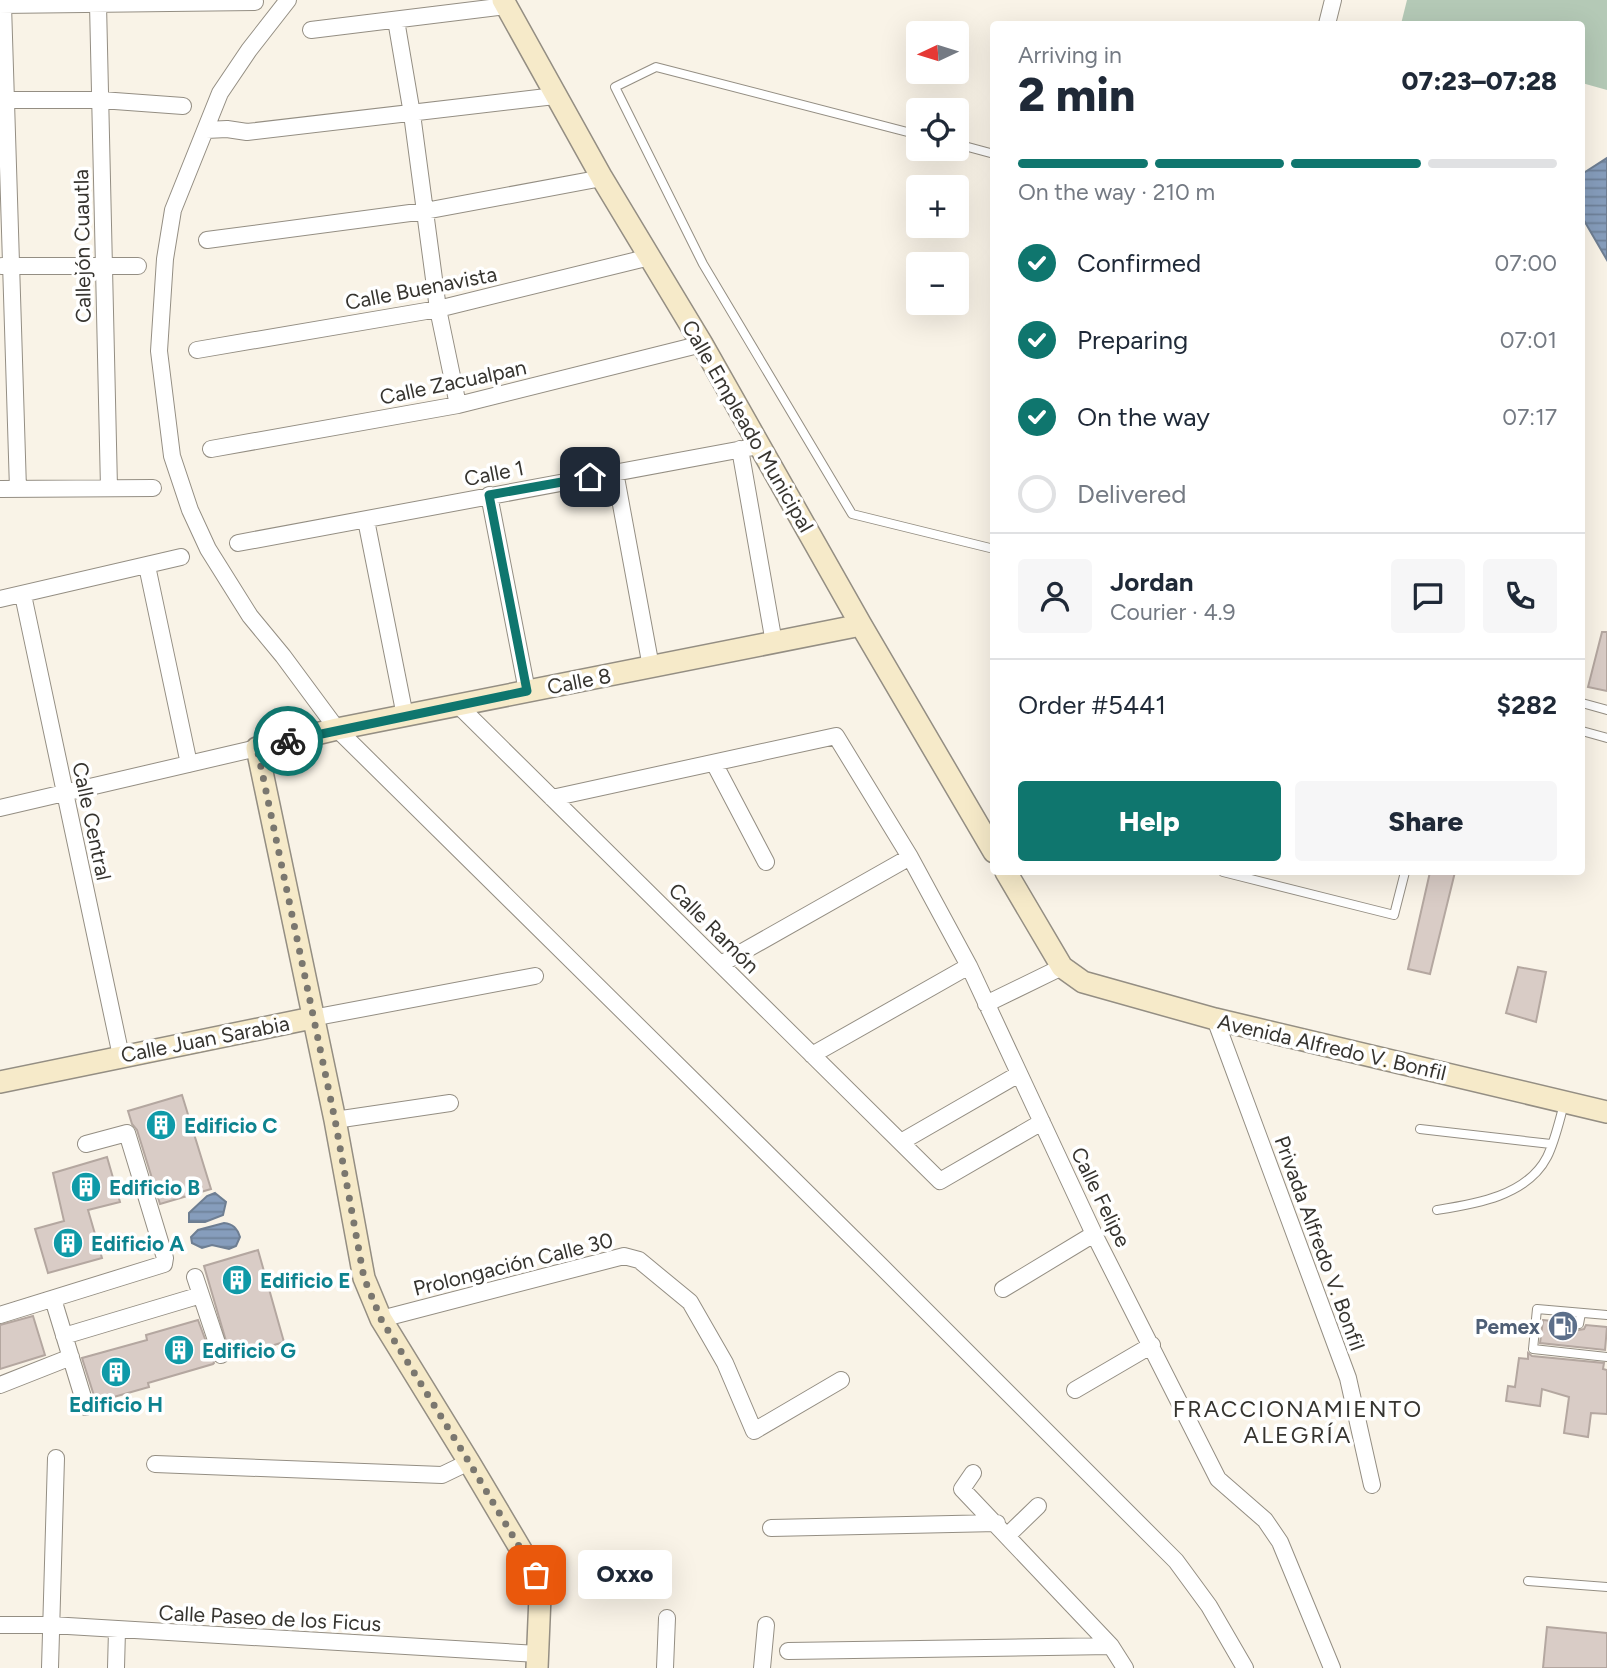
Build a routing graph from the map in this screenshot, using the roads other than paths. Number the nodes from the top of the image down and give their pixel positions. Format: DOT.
graph roads {
  1 [pos="288,0"];
  2 [pos="1333,0"];
  3 [pos="255,2"];
  4 [pos="505,3"];
  5 [pos="98,4"];
  6 [pos="2,5"];
  7 [pos="397,20"];
  8 [pos="1328,21"];
  9 [pos="311,30"];
  10 [pos="555,96"];
  11 [pos="3,100"];
  12 [pos="102,100"];
  13 [pos="183,106"];
  14 [pos="412,114"];
  15 [pos="206,130"];
  16 [pos="906,132"];
  17 [pos="969,148"];
  18 [pos="990,153"];
  19 [pos="602,178"];
  20 [pos="425,211"];
  21 [pos="207,240"];
  22 [pos="650,257"];
  23 [pos="6,266"];
  24 [pos="102,266"];
  25 [pos="138,267"];
  26 [pos="438,309"];
  27 [pos="702,344"];
  28 [pos="197,350"];
  29 [pos="458,405"];
  30 [pos="750,447"];
  31 [pos="211,449"];
  32 [pos="615,472"];
  33 [pos="109,488"];
  34 [pos="153,488"];
  35 [pos="0,489"];
  36 [pos="18,489"];
  37 [pos="489,495"];
  38 [pos="366,520"];
  39 [pos="238,543"];
  40 [pos="990,548"];
  41 [pos="181,557"];
  42 [pos="147,566"];
  43 [pos="23,595"];
  44 [pos="0,599"];
  45 [pos="861,625"];
  46 [pos="774,643"];
  47 [pos="651,667"];
  48 [pos="527,691"];
  49 [pos="1585,704"];
  50 [pos="458,705"];
  51 [pos="1607,710"];
  52 [pos="405,716"];
  53 [pos="337,729"];
  54 [pos="1585,732"];
  55 [pos="1607,738"];
  56 [pos="257,748"];
  57 [pos="714,763"];
  58 [pos="189,764"];
  59 [pos="64,793"];
  60 [pos="552,798"];
  61 [pos="0,808"];
  62 [pos="990,845"];
  63 [pos="910,857"];
  64 [pos="766,862"];
  65 [pos="1008,875"];
  66 [pos="1235,875"];
  67 [pos="1404,875"];
  68 [pos="721,964"];
  69 [pos="968,966"];
  70 [pos="1062,967"];
  71 [pos="535,976"];
  72 [pos="986,1004"];
  73 [pos="312,1018"];
  74 [pos="1215,1019"];
  75 [pos="812,1055"];
  76 [pos="121,1056"];
  77 [pos="1019,1074"];
  78 [pos="0,1082"];
  79 [pos="1565,1102"];
  80 [pos="450,1103"];
  81 [pos="1607,1112"];
  82 [pos="335,1120"];
  83 [pos="1042,1122"];
  84 [pos="1420,1129"];
  85 [pos="901,1142"];
  86 [pos="86,1144"];
  87 [pos="1551,1144"];
  88 [pos="1437,1210"];
  89 [pos="1094,1234"];
  90 [pos="195,1277"];
  91 [pos="1003,1289"];
  92 [pos="201,1295"];
  93 [pos="53,1298"];
  94 [pos="1581,1313"];
  95 [pos="0,1315"];
  96 [pos="1607,1315"];
  97 [pos="381,1319"];
  98 [pos="1579,1324"];
  99 [pos="64,1336"];
  100 [pos="1152,1345"];
  101 [pos="220,1355"];
  102 [pos="71,1357"];
  103 [pos="1607,1357"];
  104 [pos="841,1380"];
  105 [pos="0,1385"];
  106 [pos="1076,1390"];
  107 [pos="86,1407"];
  108 [pos="56,1458"];
  109 [pos="469,1462"];
  110 [pos="155,1464"];
  111 [pos="974,1473"];
  112 [pos="1372,1485"];
  113 [pos="1038,1506"];
  114 [pos="771,1528"];
  115 [pos="1002,1529"];
  116 [pos="1528,1581"];
  117 [pos="1607,1587"];
  118 [pos="667,1618"];
  119 [pos="0,1625"];
  120 [pos="51,1625"];
  121 [pos="766,1625"];
  122 [pos="117,1630"];
  123 [pos="1111,1646"];
  124 [pos="788,1651"];
  125 [pos="537,1661"];
  126 [pos="50,1668"];
  127 [pos="116,1668"];
  128 [pos="664,1668"];
  129 [pos="762,1668"];
  130 [pos="1125,1668"];
  131 [pos="1245,1668"];
  132 [pos="1332,1668"];
  1 -- 53 [label="street"];
  2 -- 8 [label="street"];
  3 -- 5 [label="street"];
  4 -- 7 [label="street"];
  4 -- 10 [label="street, Calle Empleado Municipal"];
  5 -- 6 [label="street"];
  5 -- 12 [label="street, Callejón Cuautla"];
  6 -- 11 [label="street"];
  7 -- 9 [label="street"];
  7 -- 14 [label="street"];
  10 -- 14 [label="street"];
  10 -- 19 [label="street, Calle Empleado Municipal"];
  11 -- 12 [label="street"];
  11 -- 23 [label="street"];
  12 -- 13 [label="street"];
  12 -- 24 [label="street, Callejón Cuautla"];
  14 -- 15 [label="street"];
  14 -- 20 [label="street"];
  16 -- 40 [label="lane"];
  17 -- 18 [label="lane"];
  19 -- 20 [label="street"];
  19 -- 22 [label="street, Calle Empleado Municipal"];
  20 -- 21 [label="street"];
  20 -- 26 [label="street"];
  22 -- 26 [label="street, Calle Buenavista"];
  22 -- 27 [label="street, Calle Empleado Municipal"];
  23 -- 24 [label="street"];
  23 -- 36 [label="street"];
  24 -- 25 [label="street"];
  24 -- 33 [label="street, Callejón Cuautla"];
  26 -- 28 [label="street, Calle Buenavista"];
  26 -- 29 [label="street"];
  27 -- 29 [label="street, Calle Zacualpan"];
  27 -- 30 [label="street, Calle Empleado Municipal"];
  29 -- 31 [label="street, Calle Zacualpan"];
  30 -- 32 [label="street, Calle 1"];
  30 -- 45 [label="street, Calle Empleado Municipal"];
  30 -- 46 [label="street"];
  32 -- 37 [label="street, Calle 1"];
  32 -- 47 [label="street"];
  33 -- 34 [label="street"];
  33 -- 36 [label="street"];
  35 -- 36 [label="street"];
  37 -- 38 [label="street, Calle 1"];
  37 -- 48 [label="street"];
  38 -- 39 [label="street, Calle 1"];
  38 -- 52 [label="street"];
  41 -- 42 [label="street"];
  42 -- 43 [label="street"];
  42 -- 58 [label="street"];
  43 -- 44 [label="street"];
  43 -- 59 [label="street, Calle Central"];
  45 -- 46 [label="street, Calle 8"];
  45 -- 62 [label="street, Calle Empleado Municipal"];
  46 -- 47 [label="street, Calle 8"];
  47 -- 48 [label="street, Calle 8"];
  48 -- 50 [label="street, Calle 8"];
  49 -- 51 [label="lane"];
  50 -- 52 [label="street, Calle 8"];
  50 -- 60 [label="street, Calle Ramón"];
  52 -- 53 [label="street, Calle 8"];
  53 -- 56 [label="street, Calle 8"];
  53 -- 131 [label="street"];
  54 -- 55 [label="lane"];
  56 -- 58 [label="street"];
  56 -- 73 [label="street"];
  57 -- 60 [label="street"];
  57 -- 63 [label="street, Calle Felipe"];
  57 -- 64 [label="street"];
  58 -- 59 [label="street"];
  59 -- 61 [label="street"];
  59 -- 76 [label="street, Calle Central"];
  60 -- 68 [label="street, Calle Ramón"];
  63 -- 68 [label="street"];
  63 -- 69 [label="street, Calle Felipe"];
  65 -- 70 [label="street"];
  66 -- 67 [label="lane"];
  68 -- 75 [label="street, Calle Ramón"];
  69 -- 72 [label="street, Calle Felipe"];
  69 -- 75 [label="street"];
  70 -- 72 [label="street"];
  70 -- 74 [label="street, Avenida Alfredo V. Bonfil"];
  71 -- 73 [label="street, Calle Juan Sarabia"];
  72 -- 77 [label="street, Calle Felipe"];
  73 -- 76 [label="street, Calle Juan Sarabia"];
  73 -- 82 [label="street"];
  74 -- 79 [label="street, Avenida Alfredo V. Bonfil"];
  74 -- 112 [label="street, Privada Alfredo V. Bonfil"];
  75 -- 85 [label="street, Calle Ramón"];
  76 -- 78 [label="street, Calle Juan Sarabia"];
  77 -- 83 [label="street, Calle Felipe"];
  77 -- 85 [label="street"];
  79 -- 81 [label="street, Avenida Alfredo V. Bonfil"];
  79 -- 87 [label="lane"];
  80 -- 82 [label="street"];
  82 -- 97 [label="street"];
  83 -- 85 [label="street, Calle Ramón"];
  83 -- 89 [label="street, Calle Felipe"];
  84 -- 87 [label="lane"];
  86 -- 93 [label="street"];
  87 -- 88 [label="lane"];
  89 -- 91 [label="street"];
  89 -- 100 [label="street, Calle Felipe"];
  90 -- 92 [label="street"];
  92 -- 99 [label="street"];
  92 -- 101 [label="street"];
  93 -- 95 [label="street"];
  93 -- 99 [label="street"];
  94 -- 96 [label="lane"];
  94 -- 98 [label="lane"];
  94 -- 103 [label="lane"];
  97 -- 104 [label="street, Prolongación Calle 30"];
  97 -- 109 [label="street"];
  99 -- 102 [label="street"];
  100 -- 106 [label="street"];
  100 -- 132 [label="street, Calle Felipe"];
  102 -- 105 [label="street"];
  102 -- 107 [label="street"];
  108 -- 120 [label="street"];
  109 -- 110 [label="street"];
  109 -- 125 [label="street"];
  111 -- 115 [label="street"];
  113 -- 115 [label="street"];
  114 -- 115 [label="street"];
  115 -- 123 [label="street"];
  116 -- 117 [label="lane"];
  118 -- 128 [label="street"];
  119 -- 120 [label="street, Calle Paseo de los Ficus"];
  120 -- 122 [label="street, Calle Paseo de los Ficus"];
  120 -- 126 [label="street"];
  121 -- 129 [label="street"];
  122 -- 125 [label="street, Calle Paseo de los Ficus"];
  122 -- 127 [label="street"];
  123 -- 124 [label="street"];
  123 -- 130 [label="street"];
}
